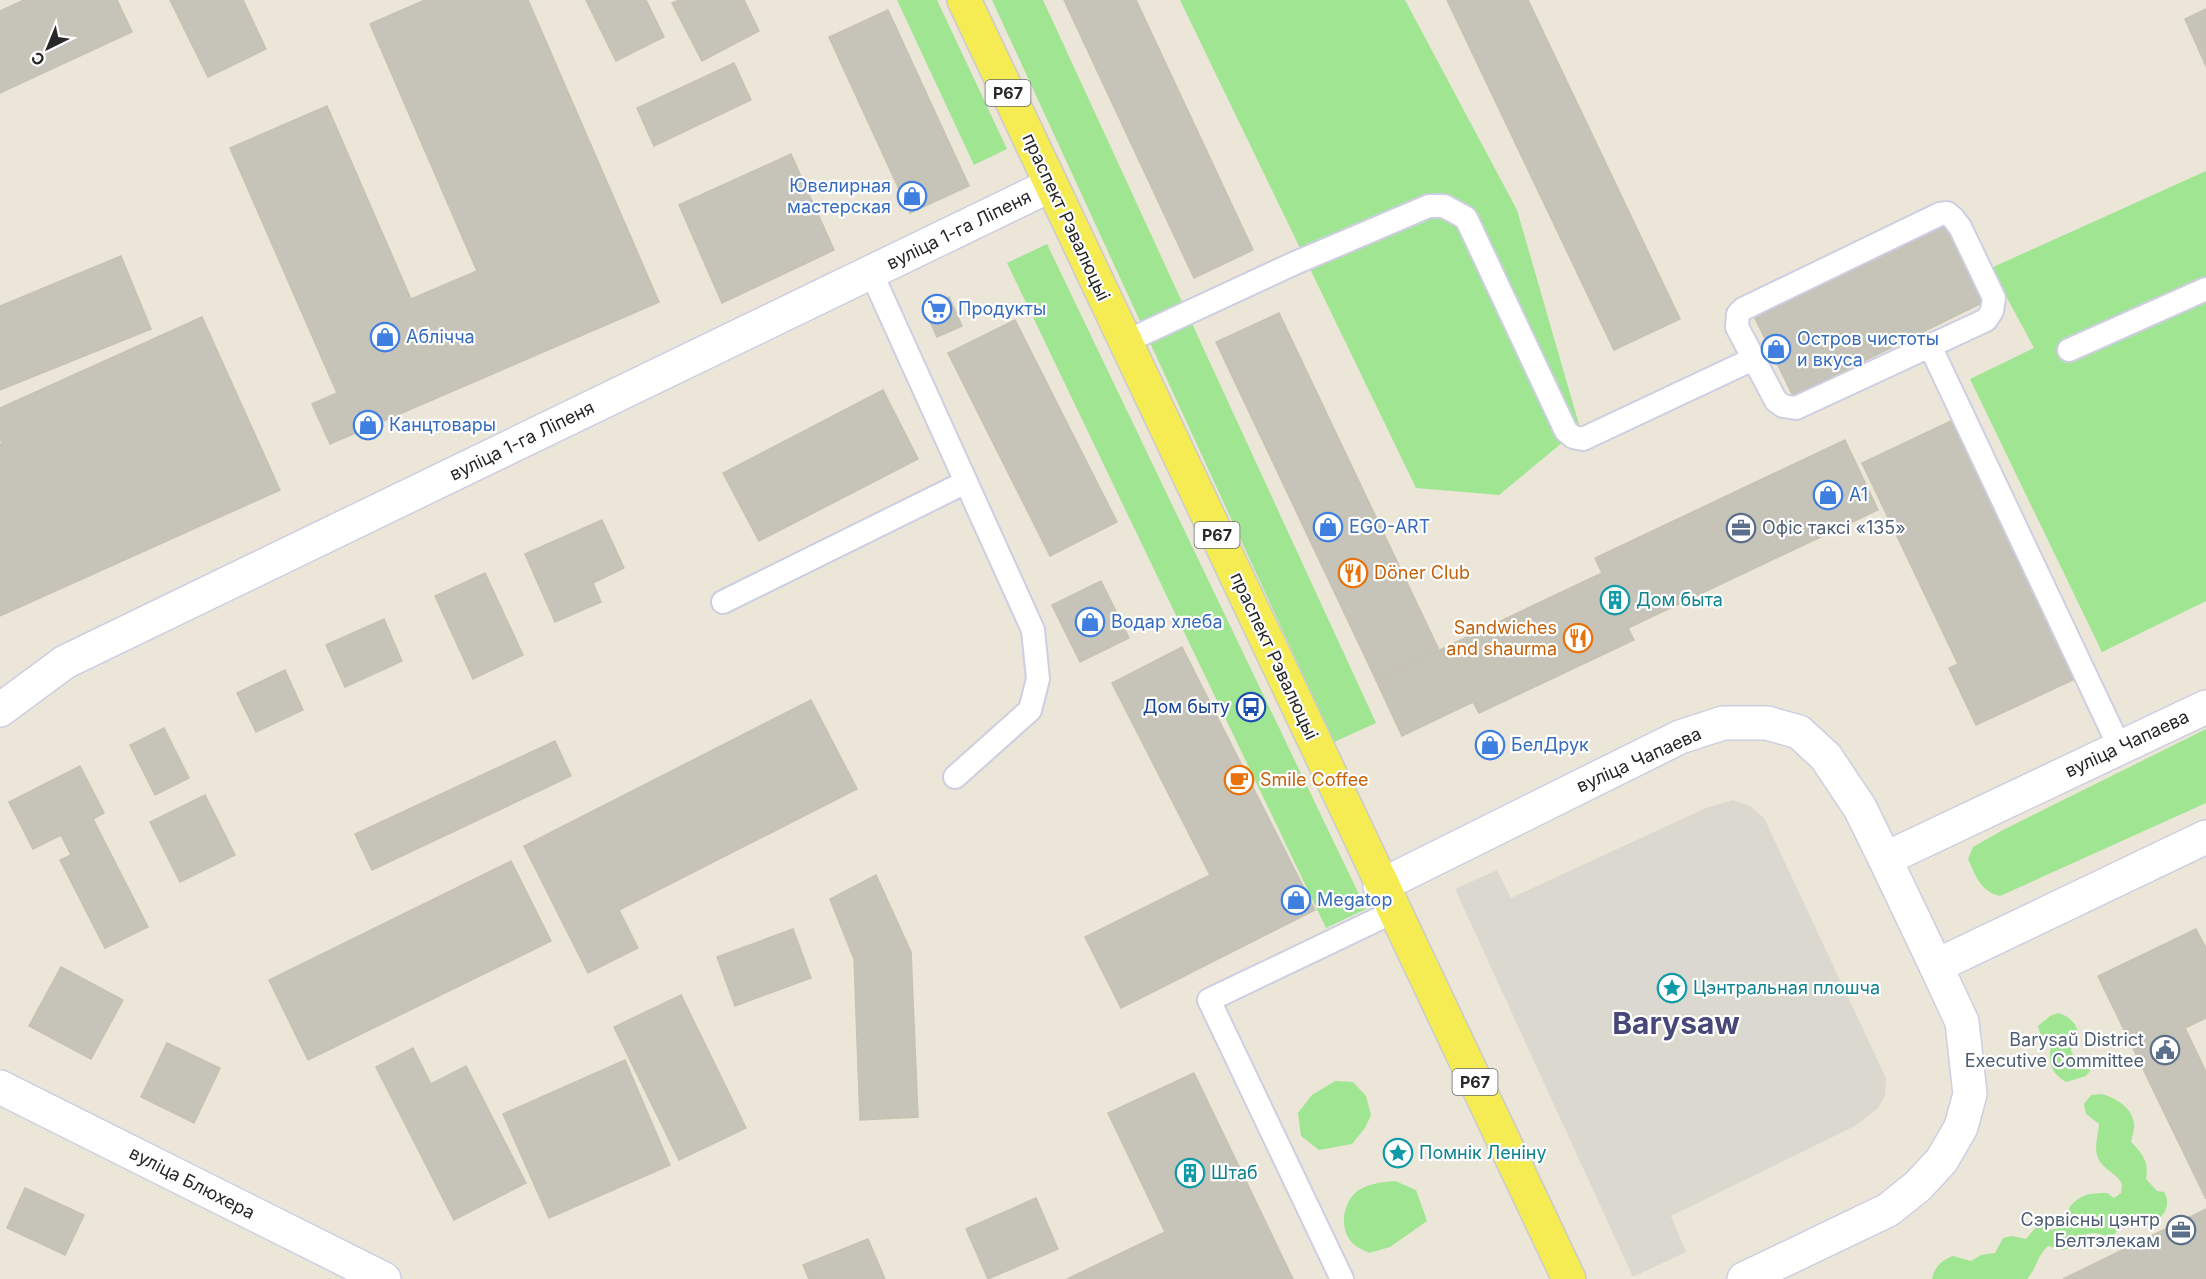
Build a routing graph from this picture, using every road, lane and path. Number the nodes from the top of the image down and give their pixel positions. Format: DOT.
graph roads {
  1 [pos="964,0"];
  2 [pos="1051,185"];
  3 [pos="871,272"];
  4 [pos="2206,289"];
  5 [pos="1125,342"];
  6 [pos="1930,346"];
  7 [pos="2069,350"];
  8 [pos="1753,359"];
  9 [pos="966,482"];
  10 [pos="723,602"];
  11 [pos="2206,707"];
  12 [pos="0,710"];
  13 [pos="2120,748"];
  14 [pos="955,777"];
  15 [pos="2206,837"];
  16 [pos="1885,859"];
  17 [pos="1387,899"];
  18 [pos="1936,966"];
  19 [pos="0,1087"];
  20 [pos="384,1279"];
  21 [pos="1342,1279"];
  22 [pos="1569,1279"];
  23 [pos="1744,1279"];
  1 -- 2 [label="main road, праспект Рэвалюцыі / Р67"];
  2 -- 3 [label="main road, вуліца 1-га Ліпеня"];
  2 -- 5 [label="main road, праспект Рэвалюцыі / Р67"];
  3 -- 9 [label="lane"];
  3 -- 12 [label="main road, вуліца 1-га Ліпеня"];
  4 -- 7 [label="lane"];
  5 -- 8 [label="lane"];
  5 -- 17 [label="main road, праспект Рэвалюцыі / Р67"];
  6 -- 8 [label="lane"];
  6 -- 8 [label="lane"];
  6 -- 13 [label="lane"];
  9 -- 10 [label="lane"];
  9 -- 14 [label="lane"];
  11 -- 13 [label="main road, вуліца Чапаева"];
  13 -- 16 [label="main road, вуліца Чапаева"];
  15 -- 18 [label="main road"];
  16 -- 17 [label="main road, вуліца Чапаева"];
  16 -- 18 [label="main road, вуліца Чапаева"];
  17 -- 21 [label="lane"];
  17 -- 22 [label="main road, праспект Рэвалюцыі / Р67"];
  18 -- 23 [label="main road, вуліца Чапаева"];
  19 -- 20 [label="main road, вуліца Блюхера"];
}
